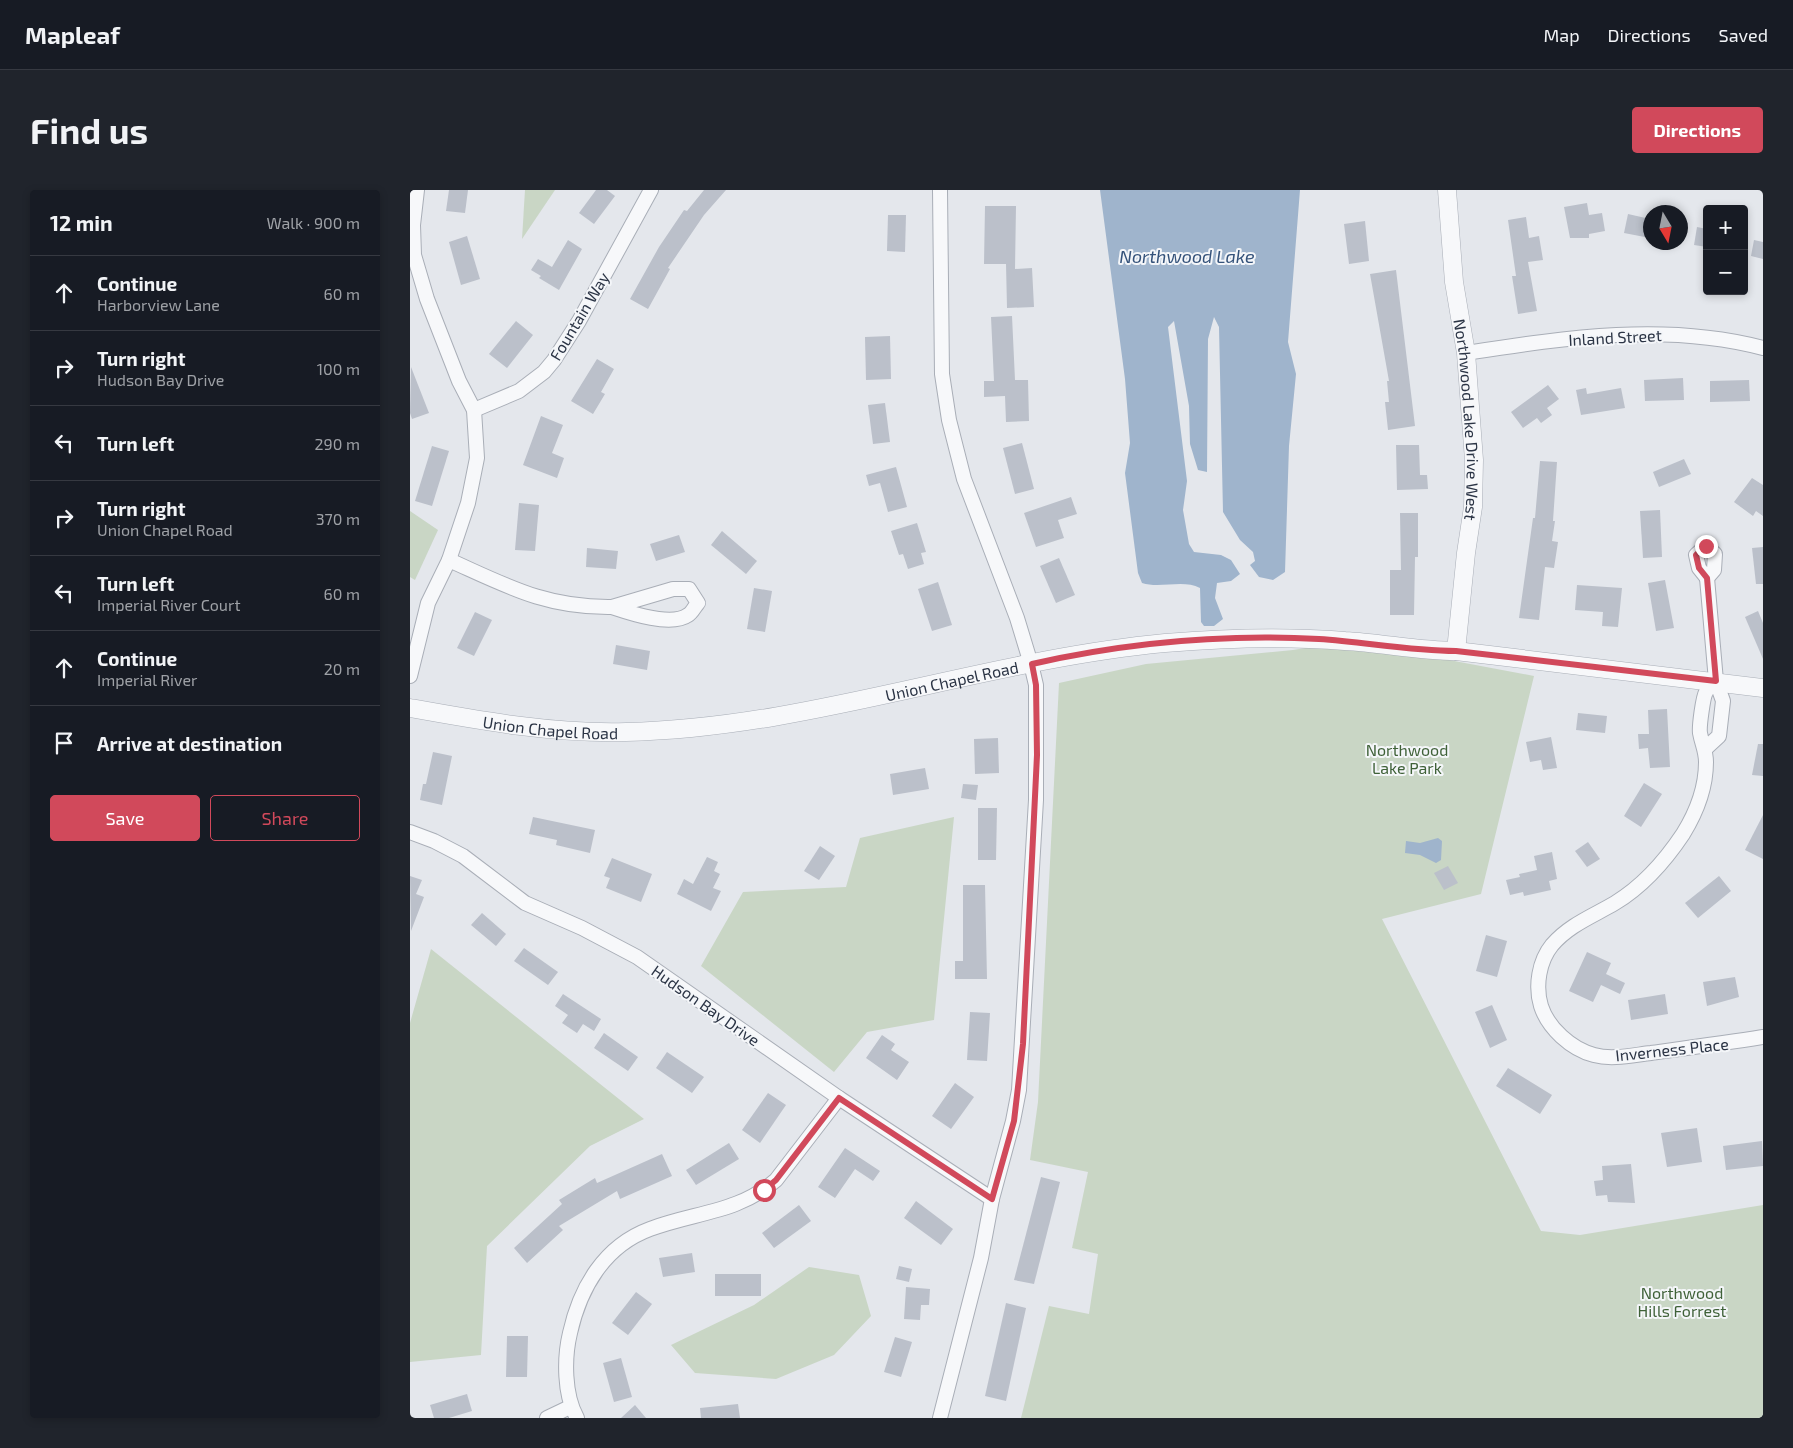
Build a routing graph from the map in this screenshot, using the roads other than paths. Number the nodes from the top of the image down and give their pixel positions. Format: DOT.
graph roads {
  1 [pos="417,190"];
  2 [pos="651,190"];
  3 [pos="940,190"];
  4 [pos="1447,190"];
  5 [pos="1763,348"];
  6 [pos="1466,353"];
  7 [pos="474,410"];
  8 [pos="449,560"];
  9 [pos="1707,578"];
  10 [pos="612,607"];
  11 [pos="1456,651"];
  12 [pos="1032,664"];
  13 [pos="410,676"];
  14 [pos="1716,681"];
  15 [pos="1763,688"];
  16 [pos="410,708"];
  17 [pos="1706,748"];
  18 [pos="410,832"];
  19 [pos="1763,1037"];
  20 [pos="839,1098"];
  21 [pos="992,1199"];
  22 [pos="573,1412"];
  23 [pos="547,1418"];
  24 [pos="940,1418"];
  1 -- 7 [label="street"];
  2 -- 7 [label="street, Fountain Way"];
  3 -- 12 [label="street"];
  4 -- 6 [label="street, Northwood Lake Drive West"];
  5 -- 6 [label="street, Inland Street"];
  6 -- 11 [label="street, Northwood Lake Drive West"];
  7 -- 8 [label="street"];
  8 -- 10 [label="street"];
  8 -- 13 [label="street"];
  9 -- 14 [label="street"];
  10 -- 10 [label="street"];
  11 -- 12 [label="street, Union Chapel Road"];
  11 -- 14 [label="street, Union Chapel Road"];
  12 -- 16 [label="street, Union Chapel Road"];
  12 -- 21 [label="street"];
  14 -- 15 [label="street, Union Chapel Road"];
  14 -- 17 [label="street, Inverness Place"];
  14 -- 17 [label="street"];
  17 -- 19 [label="street, Inverness Place"];
  18 -- 20 [label="street, Hudson Bay Drive"];
  20 -- 21 [label="street, Hudson Bay Drive"];
  20 -- 22 [label="street"];
  21 -- 24 [label="street"];
  22 -- 23 [label="street"];
}
